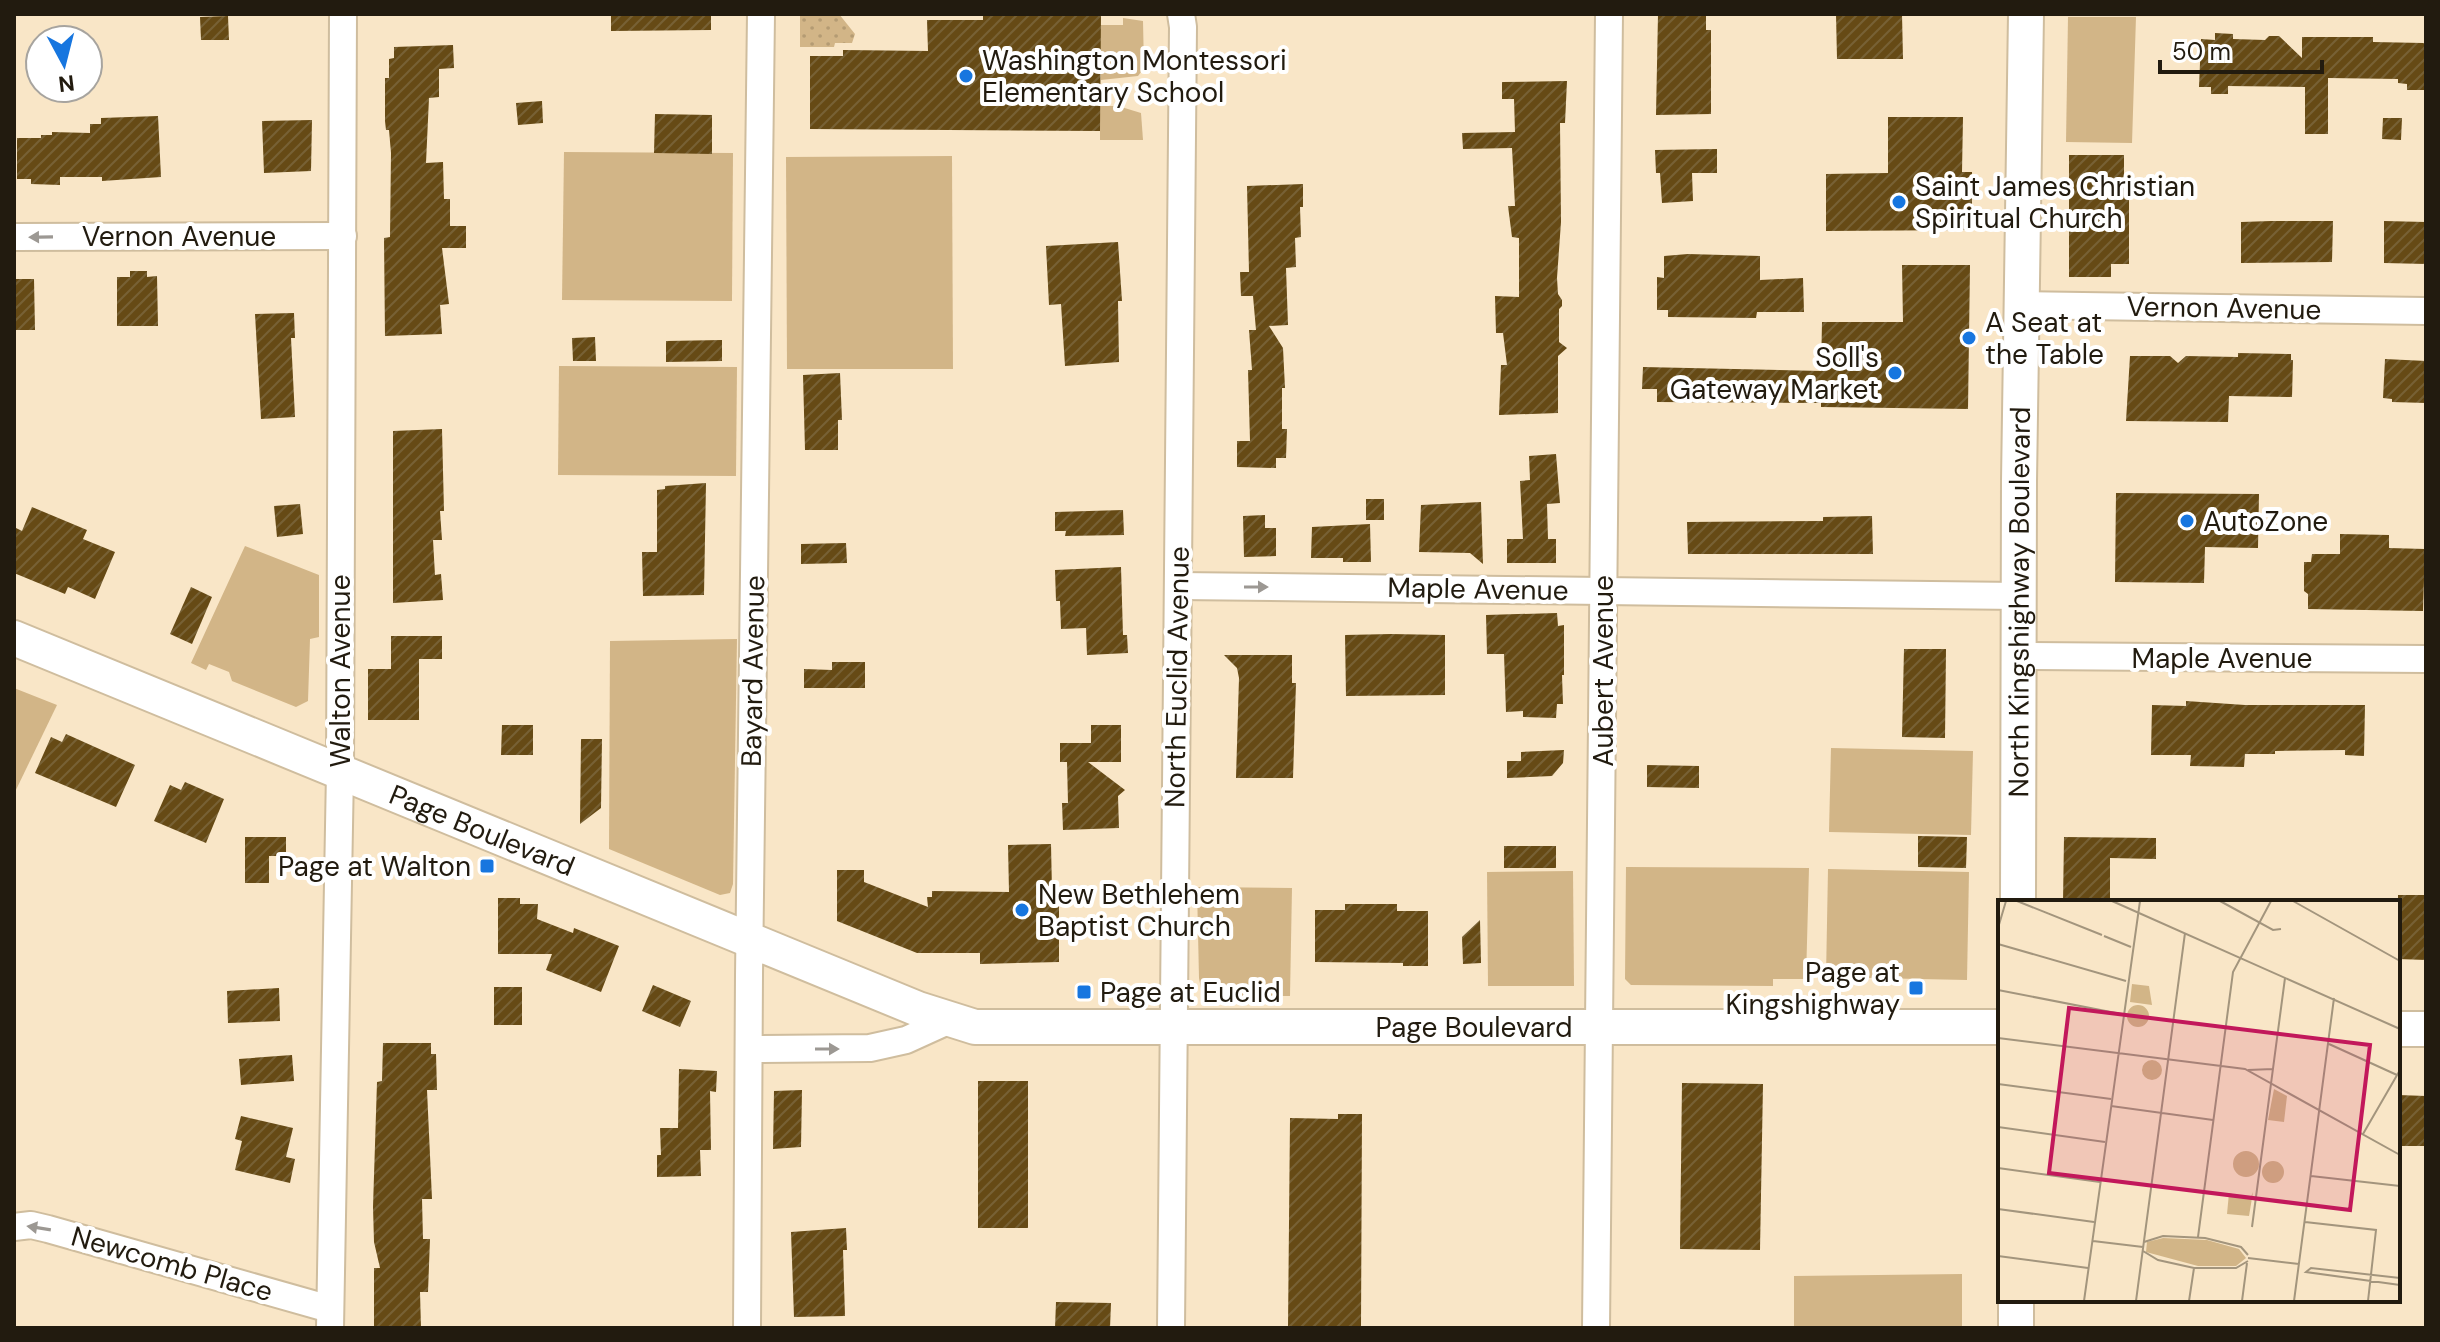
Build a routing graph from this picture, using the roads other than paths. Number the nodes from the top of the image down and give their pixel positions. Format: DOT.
graph roads {
  1 [pos="343,14"];
  2 [pos="761,14"];
  3 [pos="1609,14"];
  4 [pos="2026,14"];
  5 [pos="1184,18"];
  6 [pos="343,236"];
  7 [pos="14,237"];
  8 [pos="2023,305"];
  9 [pos="2426,311"];
  10 [pos="1178,586"];
  11 [pos="1603,590"];
  12 [pos="2019,596"];
  13 [pos="14,638"];
  14 [pos="2018,656"];
  15 [pos="2426,659"];
  16 [pos="340,771"];
  17 [pos="2018,900"];
  18 [pos="750,939"];
  19 [pos="950,1020"];
  20 [pos="1998,1027"];
  21 [pos="1173,1028"];
  22 [pos="1600,1028"];
  23 [pos="2400,1029"];
  24 [pos="2426,1029"];
  25 [pos="749,1049"];
  26 [pos="14,1227"];
  27 [pos="2016,1302"];
  28 [pos="330,1318"];
  29 [pos="747,1328"];
  30 [pos="1171,1328"];
  31 [pos="1596,1328"];
  32 [pos="2016,1328"];
  1 -- 6 [label="street, Walton Avenue"];
  2 -- 18 [label="street, Bayard Avenue"];
  3 -- 11 [label="street, Aubert Avenue"];
  4 -- 8 [label="main road, North Kingshighway Boulevard"];
  5 -- 10 [label="street, North Euclid Avenue"];
  6 -- 7 [label="street, Vernon Avenue, one-way"];
  6 -- 16 [label="street, Walton Avenue"];
  8 -- 9 [label="street, Vernon Avenue"];
  8 -- 12 [label="main road, North Kingshighway Boulevard"];
  10 -- 11 [label="street, Maple Avenue, one-way"];
  10 -- 21 [label="street, North Euclid Avenue"];
  11 -- 12 [label="street, Maple Avenue"];
  11 -- 22 [label="street, Aubert Avenue"];
  12 -- 14 [label="main road, North Kingshighway Boulevard"];
  13 -- 16 [label="main road, Page Boulevard"];
  14 -- 15 [label="street, Maple Avenue"];
  14 -- 17 [label="main road, North Kingshighway Boulevard"];
  16 -- 18 [label="main road, Page Boulevard"];
  16 -- 28 [label="street, Walton Avenue"];
  18 -- 19 [label="main road, Page Boulevard"];
  18 -- 25 [label="street, Bayard Avenue"];
  19 -- 21 [label="main road, Page Boulevard"];
  25 -- 19 [label="street, one-way"];
  20 -- 22 [label="main road, Page Boulevard"];
  21 -- 22 [label="main road, Page Boulevard"];
  21 -- 30 [label="street, North Euclid Avenue"];
  22 -- 31 [label="street, Aubert Avenue"];
  23 -- 24 [label="main road"];
  25 -- 29 [label="street, Bayard Avenue"];
  28 -- 26 [label="street, Newcomb Place, one-way"];
  27 -- 32 [label="main road"];
}
